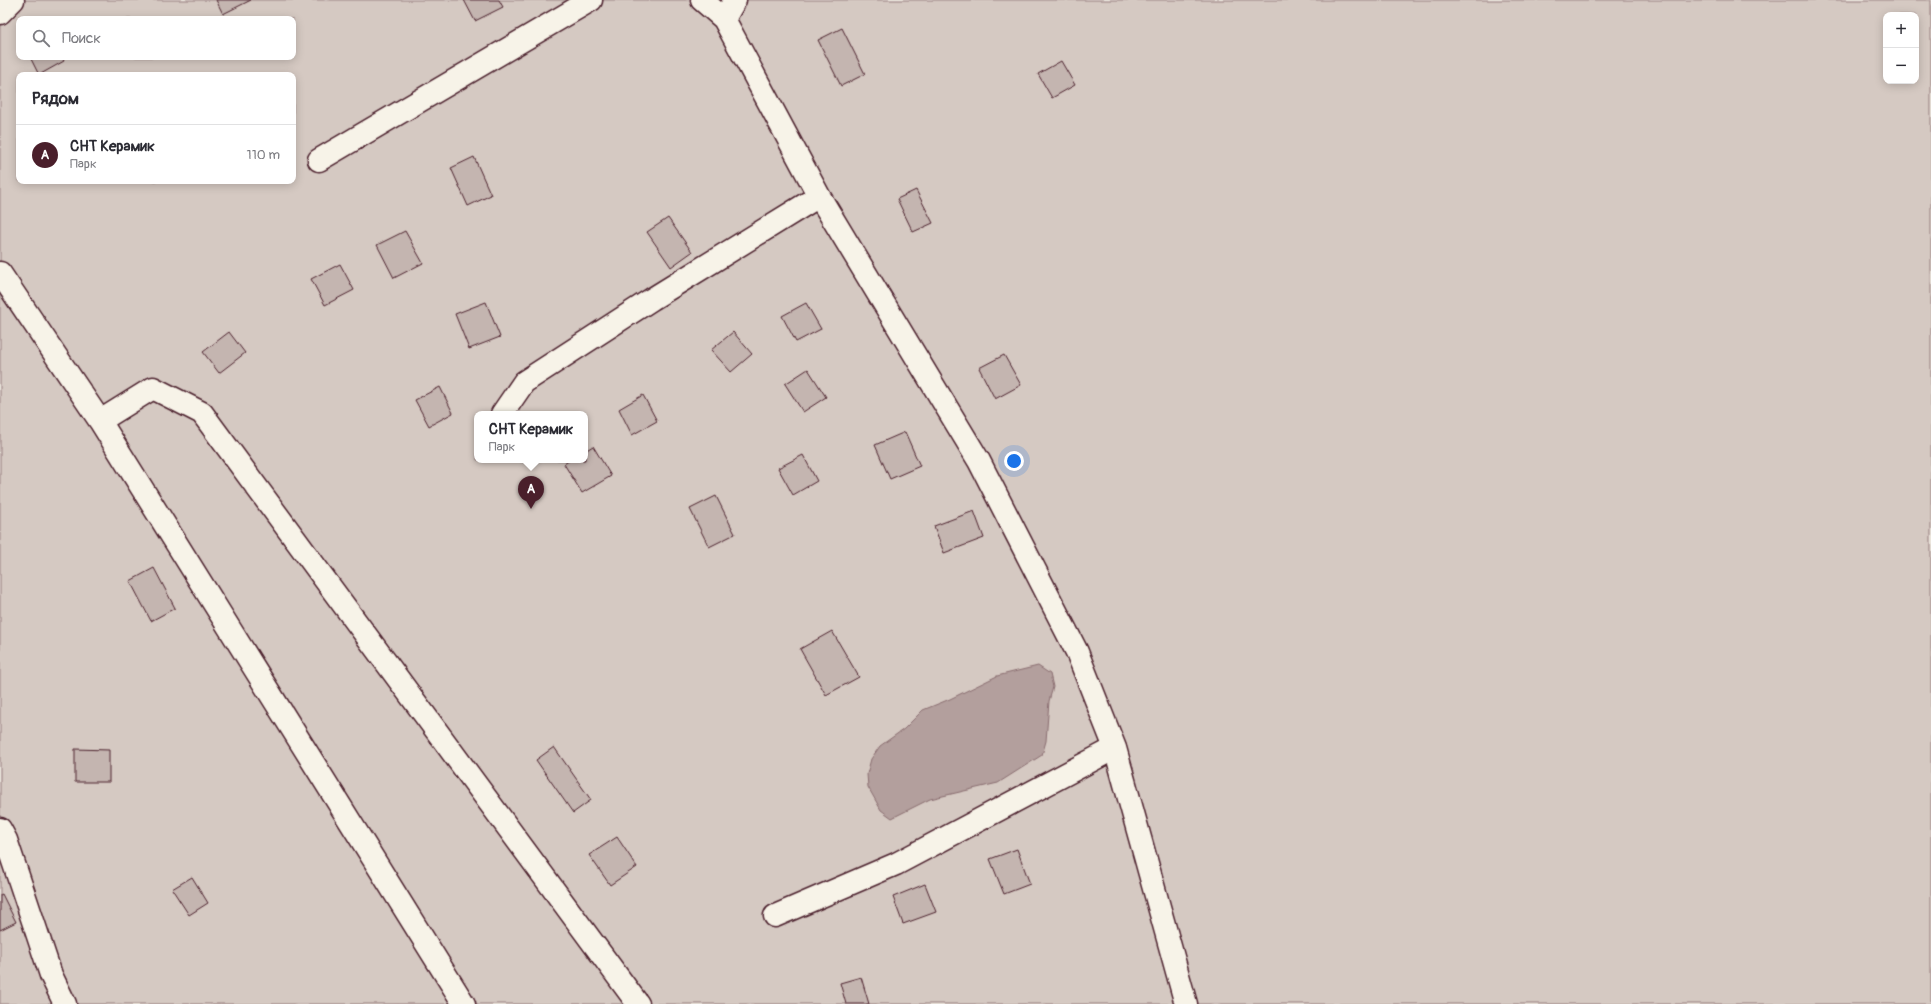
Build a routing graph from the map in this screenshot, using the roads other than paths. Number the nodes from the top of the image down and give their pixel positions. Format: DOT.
graph roads {
  1 [pos="13,0"];
  2 [pos="591,0"];
  3 [pos="702,0"];
  4 [pos="735,0"];
  5 [pos="0,13"];
  6 [pos="724,19"];
  7 [pos="319,160"];
  8 [pos="818,196"];
  9 [pos="0,273"];
  10 [pos="504,411"];
  11 [pos="100,421"];
  12 [pos="1115,748"];
  13 [pos="2,838"];
  14 [pos="775,916"];
  15 [pos="65,1004"];
  16 [pos="464,1004"];
  17 [pos="638,1004"];
  18 [pos="1186,1004"];
  1 -- 5 [label="street"];
  2 -- 7 [label="street"];
  3 -- 6 [label="street"];
  4 -- 6 [label="street"];
  6 -- 8 [label="street"];
  8 -- 10 [label="street"];
  8 -- 12 [label="street"];
  9 -- 11 [label="street"];
  11 -- 16 [label="street"];
  11 -- 17 [label="street"];
  12 -- 14 [label="street"];
  12 -- 18 [label="street"];
  13 -- 15 [label="street"];
}
